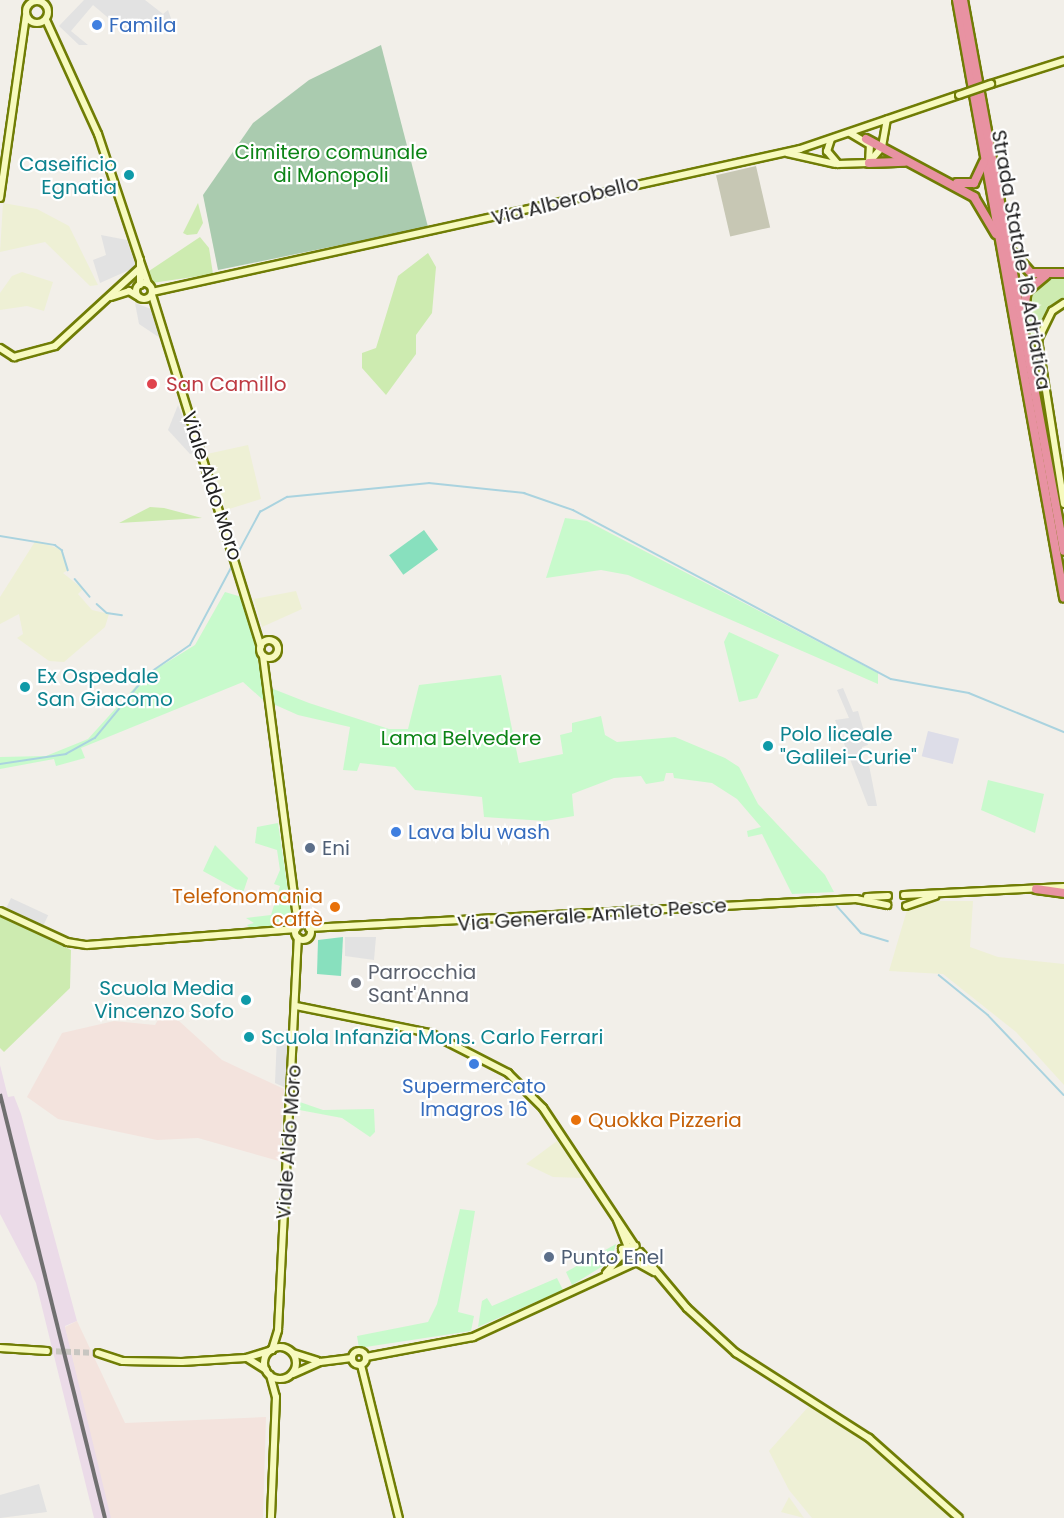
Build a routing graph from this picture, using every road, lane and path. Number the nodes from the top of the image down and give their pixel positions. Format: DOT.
graph roads {
  1 [pos="957,0"];
  2 [pos="963,0"];
  3 [pos="42,1"];
  4 [pos="28,3"];
  5 [pos="27,15"];
  6 [pos="46,20"];
  7 [pos="38,23"];
  8 [pos="23,37"];
  9 [pos="52,39"];
  10 [pos="1064,61"];
  11 [pos="887,120"];
  12 [pos="849,132"];
  13 [pos="831,138"];
  14 [pos="866,139"];
  15 [pos="882,147"];
  16 [pos="783,153"];
  17 [pos="985,154"];
  18 [pos="870,161"];
  19 [pos="909,162"];
  20 [pos="838,164"];
  21 [pos="949,182"];
  22 [pos="0,198"];
  23 [pos="1005,230"];
  24 [pos="1003,250"];
  25 [pos="140,260"];
  26 [pos="140,268"];
  27 [pos="1064,273"];
  28 [pos="1046,275"];
  29 [pos="139,285"];
  30 [pos="150,289"];
  31 [pos="110,296"];
  32 [pos="141,298"];
  33 [pos="1064,303"];
  34 [pos="158,315"];
  35 [pos="1024,328"];
  36 [pos="0,348"];
  37 [pos="1064,504"];
  38 [pos="1064,551"];
  39 [pos="1064,597"];
  40 [pos="256,622"];
  41 [pos="271,641"];
  42 [pos="261,647"];
  43 [pos="264,656"];
  44 [pos="274,657"];
  45 [pos="266,681"];
  46 [pos="1064,887"];
  47 [pos="1035,889"];
  48 [pos="1064,893"];
  49 [pos="941,894"];
  50 [pos="904,895"];
  51 [pos="888,896"];
  52 [pos="856,899"];
  53 [pos="887,905"];
  54 [pos="906,906"];
  55 [pos="0,911"];
  56 [pos="297,911"];
  57 [pos="308,927"];
  58 [pos="327,930"];
  59 [pos="297,932"];
  60 [pos="308,938"];
  61 [pos="299,953"];
  62 [pos="296,1006"];
  63 [pos="631,1245"];
  64 [pos="640,1252"];
  65 [pos="621,1256"];
  66 [pos="636,1262"];
  67 [pos="627,1263"];
  68 [pos="606,1273"];
  69 [pos="655,1273"];
  70 [pos="278,1330"];
  71 [pos="0,1348"];
  72 [pos="284,1348"];
  73 [pos="272,1350"];
  74 [pos="47,1351"];
  75 [pos="99,1353"];
  76 [pos="293,1353"];
  77 [pos="366,1357"];
  78 [pos="246,1358"];
  79 [pos="352,1358"];
  80 [pos="320,1362"];
  81 [pos="361,1365"];
  82 [pos="268,1372"];
  83 [pos="290,1376"];
  84 [pos="276,1398"];
  85 [pos="271,1518"];
  86 [pos="399,1518"];
  87 [pos="959,1518"];
  1 -- 17 [label="highway, Strada Statale 16 Adriatica"];
  2 -- 23 [label="highway, Strada Statale 16 Adriatica"];
  3 -- 4 [label="street"];
  3 -- 6 [label="street"];
  4 -- 5 [label="street"];
  5 -- 7 [label="street"];
  5 -- 8 [label="street"];
  6 -- 7 [label="street"];
  6 -- 9 [label="street"];
  7 -- 8 [label="street"];
  7 -- 9 [label="street"];
  8 -- 22 [label="street"];
  9 -- 25 [label="street"];
  10 -- 11 [label="street, Via Alberobello, bridge"];
  11 -- 12 [label="street, Via Alberobello"];
  11 -- 15 [label="street"];
  12 -- 13 [label="street, Via Alberobello"];
  12 -- 14 [label="street"];
  13 -- 16 [label="street, Via Alberobello"];
  13 -- 20 [label="street"];
  14 -- 15 [label="highway"];
  14 -- 18 [label="street"];
  15 -- 18 [label="street"];
  15 -- 19 [label="highway"];
  16 -- 20 [label="street"];
  16 -- 30 [label="street, Via Alberobello"];
  17 -- 21 [label="highway"];
  17 -- 24 [label="highway, Strada Statale 16 Adriatica"];
  18 -- 19 [label="highway"];
  18 -- 20 [label="street"];
  19 -- 21 [label="highway"];
  21 -- 24 [label="highway"];
  23 -- 28 [label="highway"];
  23 -- 35 [label="highway, Strada Statale 16 Adriatica"];
  24 -- 39 [label="highway, Strada Statale 16 Adriatica"];
  25 -- 26 [label="street"];
  25 -- 30 [label="street, Viale Aldo Moro"];
  26 -- 29 [label="street"];
  26 -- 31 [label="street"];
  27 -- 28 [label="highway"];
  28 -- 35 [label="highway"];
  29 -- 30 [label="street, Via Alberobello"];
  29 -- 31 [label="street, Via Alberobello"];
  29 -- 32 [label="street"];
  30 -- 32 [label="street"];
  30 -- 34 [label="street, Viale Aldo Moro"];
  31 -- 32 [label="street"];
  31 -- 36 [label="street"];
  32 -- 34 [label="street"];
  33 -- 37 [label="street"];
  34 -- 40 [label="street, Viale Aldo Moro"];
  35 -- 38 [label="highway, Strada Statale 16 Adriatica"];
  40 -- 41 [label="street, Viale Aldo Moro"];
  40 -- 42 [label="street, Viale Aldo Moro"];
  41 -- 42 [label="street"];
  41 -- 44 [label="street"];
  42 -- 43 [label="street"];
  43 -- 44 [label="street"];
  43 -- 45 [label="street, Viale Aldo Moro"];
  44 -- 45 [label="street, Viale Aldo Moro"];
  45 -- 56 [label="street, Viale Aldo Moro"];
  46 -- 47 [label="street"];
  47 -- 48 [label="highway"];
  47 -- 49 [label="street"];
  49 -- 50 [label="street"];
  49 -- 54 [label="street"];
  51 -- 52 [label="street"];
  52 -- 53 [label="street"];
  52 -- 58 [label="street, Via Generale Amleto Pesce"];
  55 -- 59 [label="street"];
  56 -- 57 [label="street, Viale Aldo Moro"];
  56 -- 59 [label="street, Viale Aldo Moro"];
  57 -- 58 [label="street, Via Generale Amleto Pesce"];
  57 -- 59 [label="street, Via Generale Amleto Pesce"];
  57 -- 60 [label="street"];
  58 -- 60 [label="street, Via Generale Amleto Pesce"];
  59 -- 60 [label="street"];
  59 -- 61 [label="street, Viale Aldo Moro"];
  60 -- 61 [label="street, Viale Aldo Moro"];
  61 -- 62 [label="street, Viale Aldo Moro"];
  62 -- 63 [label="street"];
  62 -- 70 [label="street, Viale Aldo Moro"];
  63 -- 64 [label="street"];
  63 -- 65 [label="street"];
  64 -- 66 [label="street"];
  64 -- 69 [label="street"];
  65 -- 67 [label="street"];
  65 -- 68 [label="street"];
  66 -- 67 [label="street"];
  66 -- 69 [label="street"];
  67 -- 68 [label="street"];
  68 -- 77 [label="street"];
  69 -- 87 [label="street"];
  70 -- 72 [label="street, Viale Aldo Moro"];
  70 -- 73 [label="street, Viale Aldo Moro"];
  71 -- 74 [label="street"];
  72 -- 73 [label="street"];
  72 -- 76 [label="street"];
  73 -- 78 [label="street"];
  73 -- 82 [label="street, Viale Aldo Moro"];
  75 -- 78 [label="street"];
  76 -- 80 [label="street"];
  76 -- 83 [label="street"];
  77 -- 79 [label="street"];
  77 -- 81 [label="street"];
  78 -- 82 [label="street"];
  79 -- 80 [label="street"];
  79 -- 81 [label="street"];
  80 -- 83 [label="street"];
  81 -- 86 [label="street"];
  82 -- 83 [label="street"];
  82 -- 84 [label="street"];
  83 -- 84 [label="street"];
  84 -- 85 [label="street"];
}
